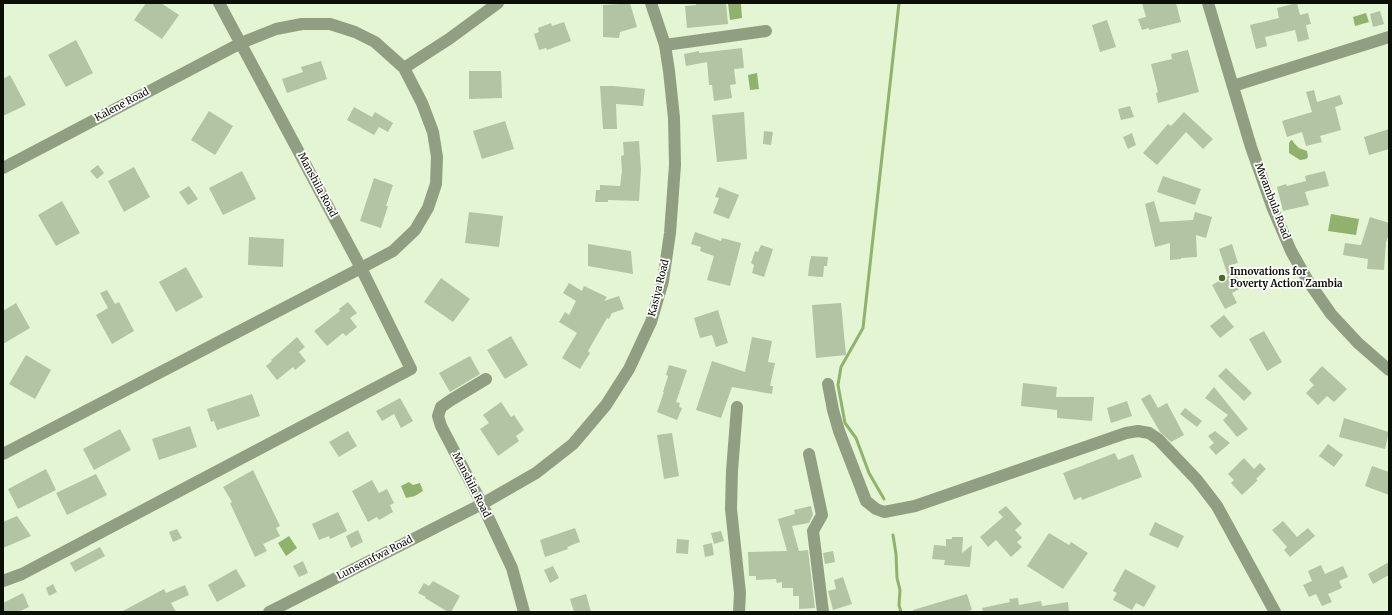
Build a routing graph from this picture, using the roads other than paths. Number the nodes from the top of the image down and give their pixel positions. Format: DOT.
graph roads {
  1 [pos="219,3"];
  2 [pos="498,3"];
  3 [pos="651,3"];
  4 [pos="1208,3"];
  5 [pos="766,31"];
  6 [pos="1389,37"];
  7 [pos="240,43"];
  8 [pos="665,45"];
  9 [pos="404,68"];
  10 [pos="1233,86"];
  11 [pos="3,168"];
  12 [pos="361,268"];
  13 [pos="1389,370"];
  14 [pos="486,379"];
  15 [pos="828,384"];
  16 [pos="737,407"];
  17 [pos="4,451"];
  18 [pos="809,454"];
  19 [pos="482,504"];
  20 [pos="3,581"];
  21 [pos="269,612"];
  22 [pos="524,612"];
  23 [pos="739,612"];
  24 [pos="823,612"];
  25 [pos="1275,612"];
  1 -- 7 [label="street, Manshila Road"];
  2 -- 9 [label="street"];
  3 -- 8 [label="street, Kasiya Road"];
  4 -- 10 [label="street, Mwambula Road"];
  5 -- 8 [label="street"];
  6 -- 10 [label="street"];
  7 -- 9 [label="street, Kalene Road"];
  7 -- 11 [label="street, Kalene Road"];
  7 -- 12 [label="street, Manshila Road"];
  8 -- 19 [label="street, Kasiya Road"];
  9 -- 12 [label="street"];
  10 -- 13 [label="street, Mwambula Road"];
  12 -- 17 [label="street"];
  12 -- 20 [label="street, Manshila Road"];
  14 -- 19 [label="street, Manshila Road"];
  15 -- 25 [label="street"];
  16 -- 23 [label="street"];
  18 -- 24 [label="street"];
  19 -- 21 [label="street, Lunsemfwa Road"];
  19 -- 22 [label="street, Manshila Road"];
}
